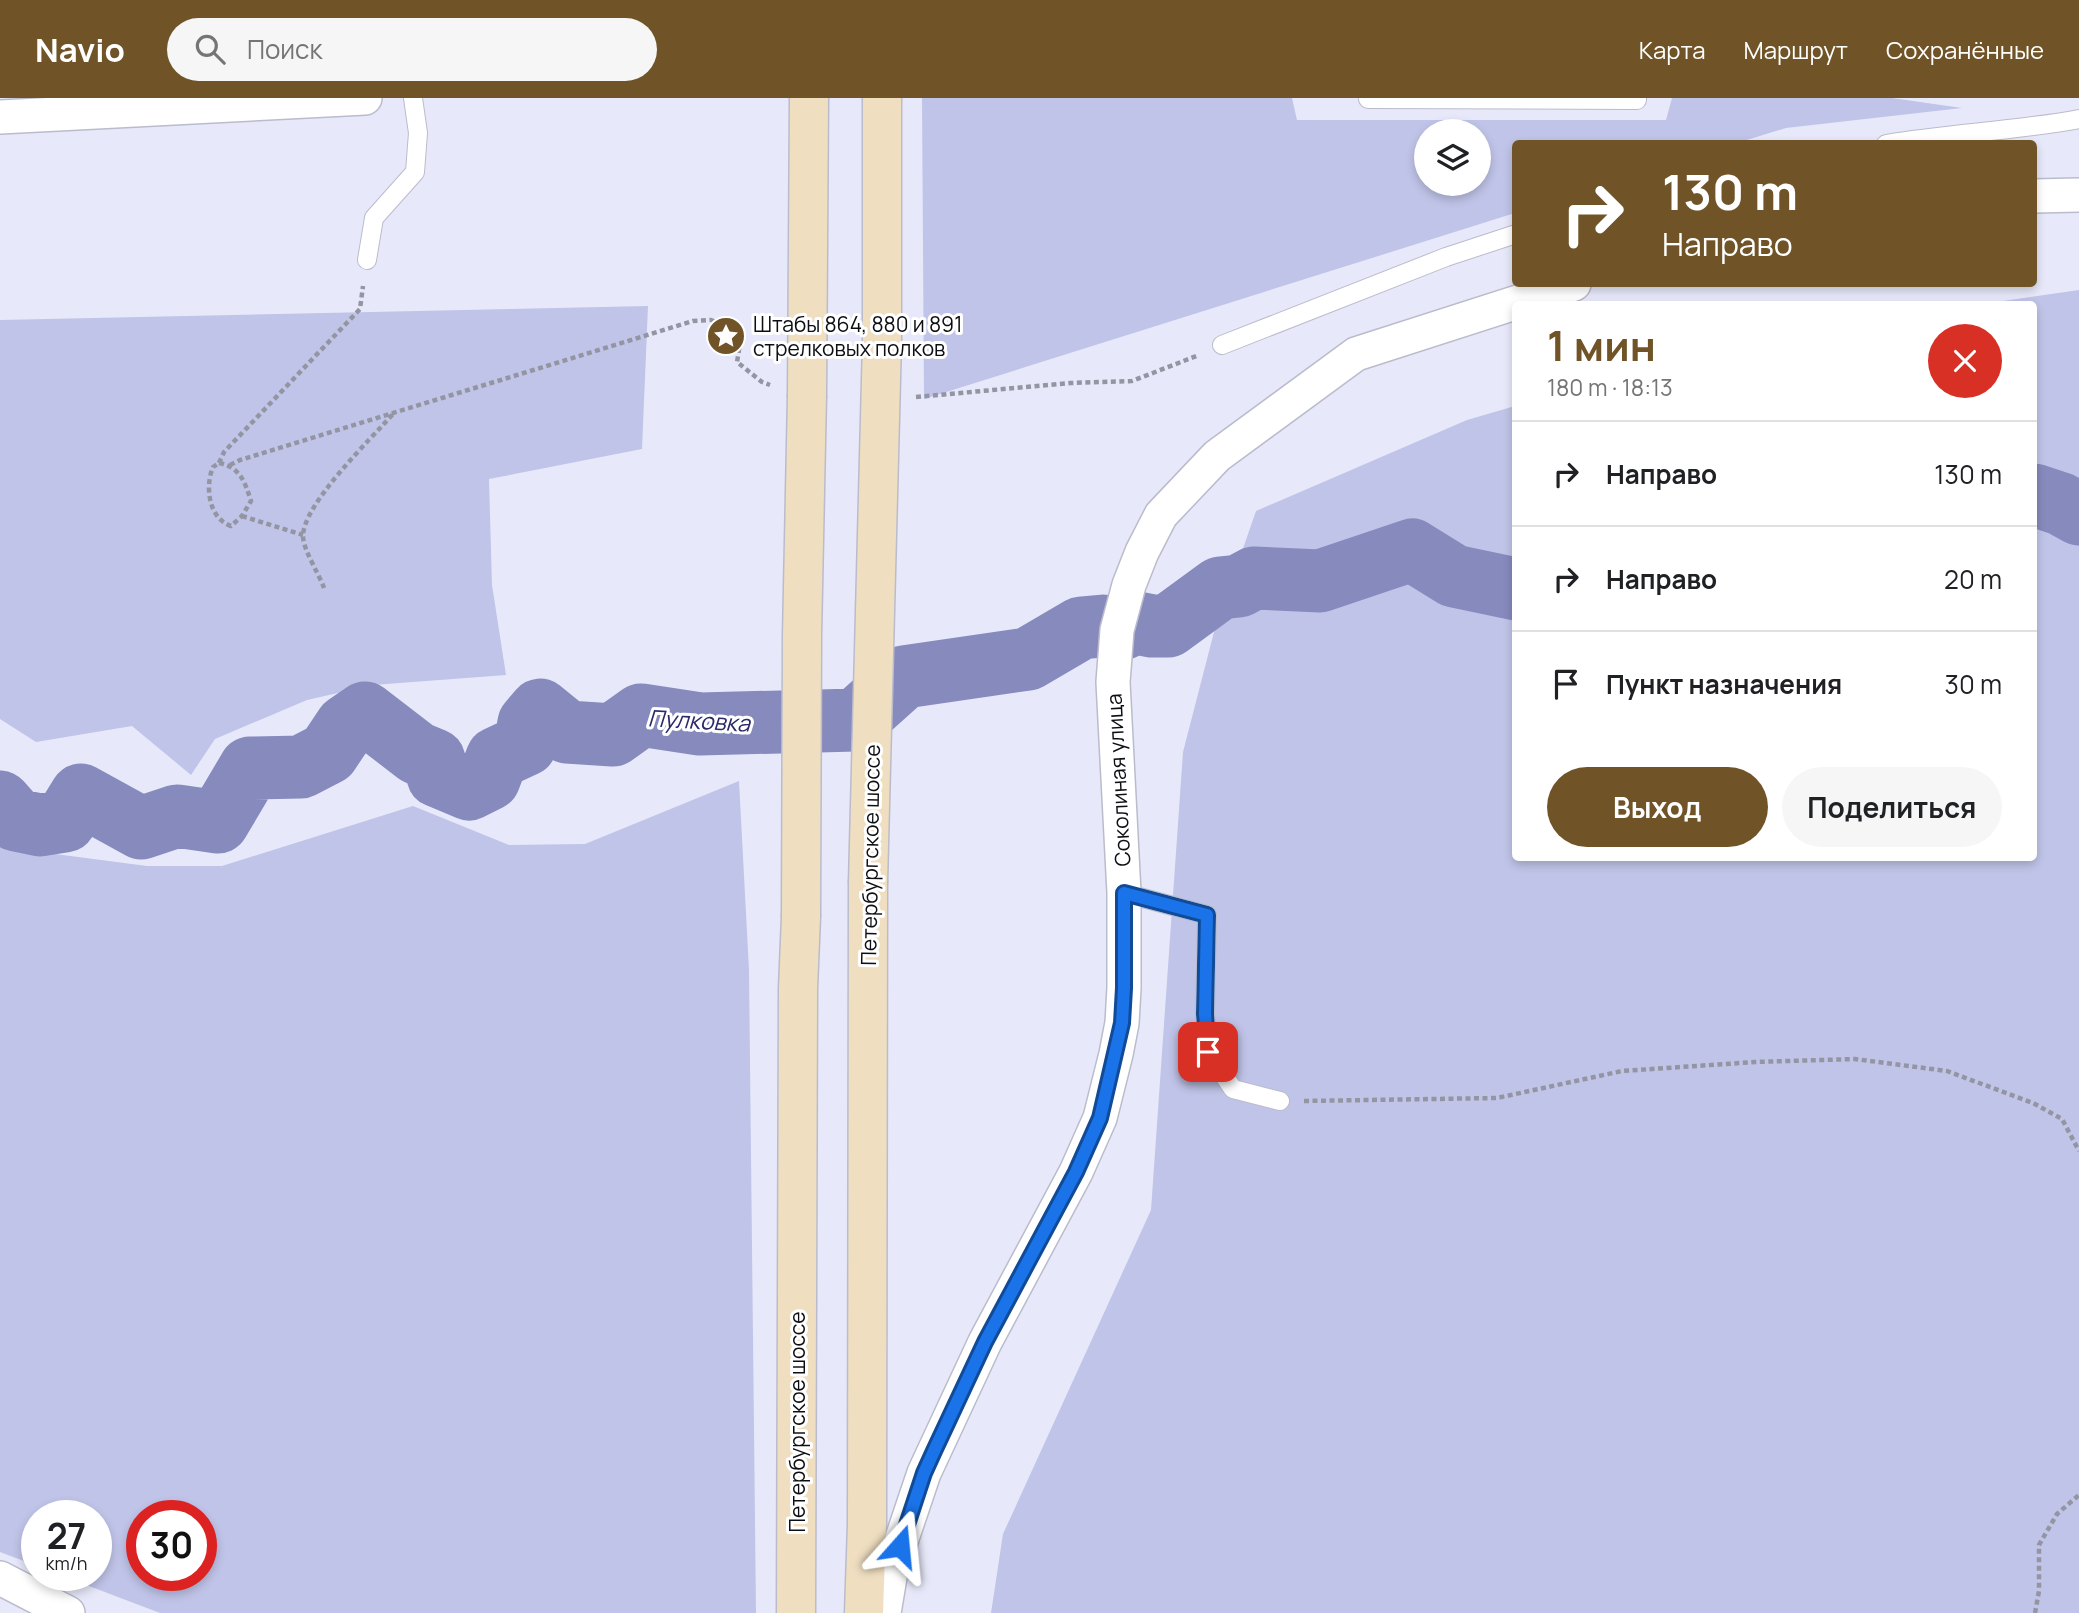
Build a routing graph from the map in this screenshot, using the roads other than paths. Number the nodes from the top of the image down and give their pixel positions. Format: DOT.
graph roads {
  1 [pos="365,98"];
  2 [pos="413,98"];
  3 [pos="809,98"];
  4 [pos="882,98"];
  5 [pos="1637,98"];
  6 [pos="1368,99"];
  7 [pos="0,117"];
  8 [pos="2079,119"];
  9 [pos="1909,140"];
  10 [pos="2037,195"];
  11 [pos="2079,195"];
  12 [pos="1512,235"];
  13 [pos="367,260"];
  14 [pos="1565,287"];
  15 [pos="1521,301"];
  16 [pos="1512,304"];
  17 [pos="1222,345"];
  18 [pos="1124,893"];
  19 [pos="1280,1101"];
  20 [pos="0,1578"];
  21 [pos="68,1613"];
  22 [pos="796,1613"];
  23 [pos="864,1613"];
  24 [pos="884,1613"];
  1 -- 7 [label="street"];
  2 -- 13 [label="lane"];
  3 -- 22 [label="main road, Петербургское шоссе, bridge"];
  4 -- 23 [label="main road, Петербургское шоссе, bridge"];
  5 -- 6 [label="lane"];
  8 -- 9 [label="lane"];
  10 -- 11 [label="street"];
  12 -- 17 [label="lane"];
  14 -- 15 [label="street, Соколиная улица"];
  16 -- 18 [label="street, Соколиная улица"];
  18 -- 19 [label="lane"];
  18 -- 24 [label="street, Соколиная улица"];
  20 -- 21 [label="street"];
}
